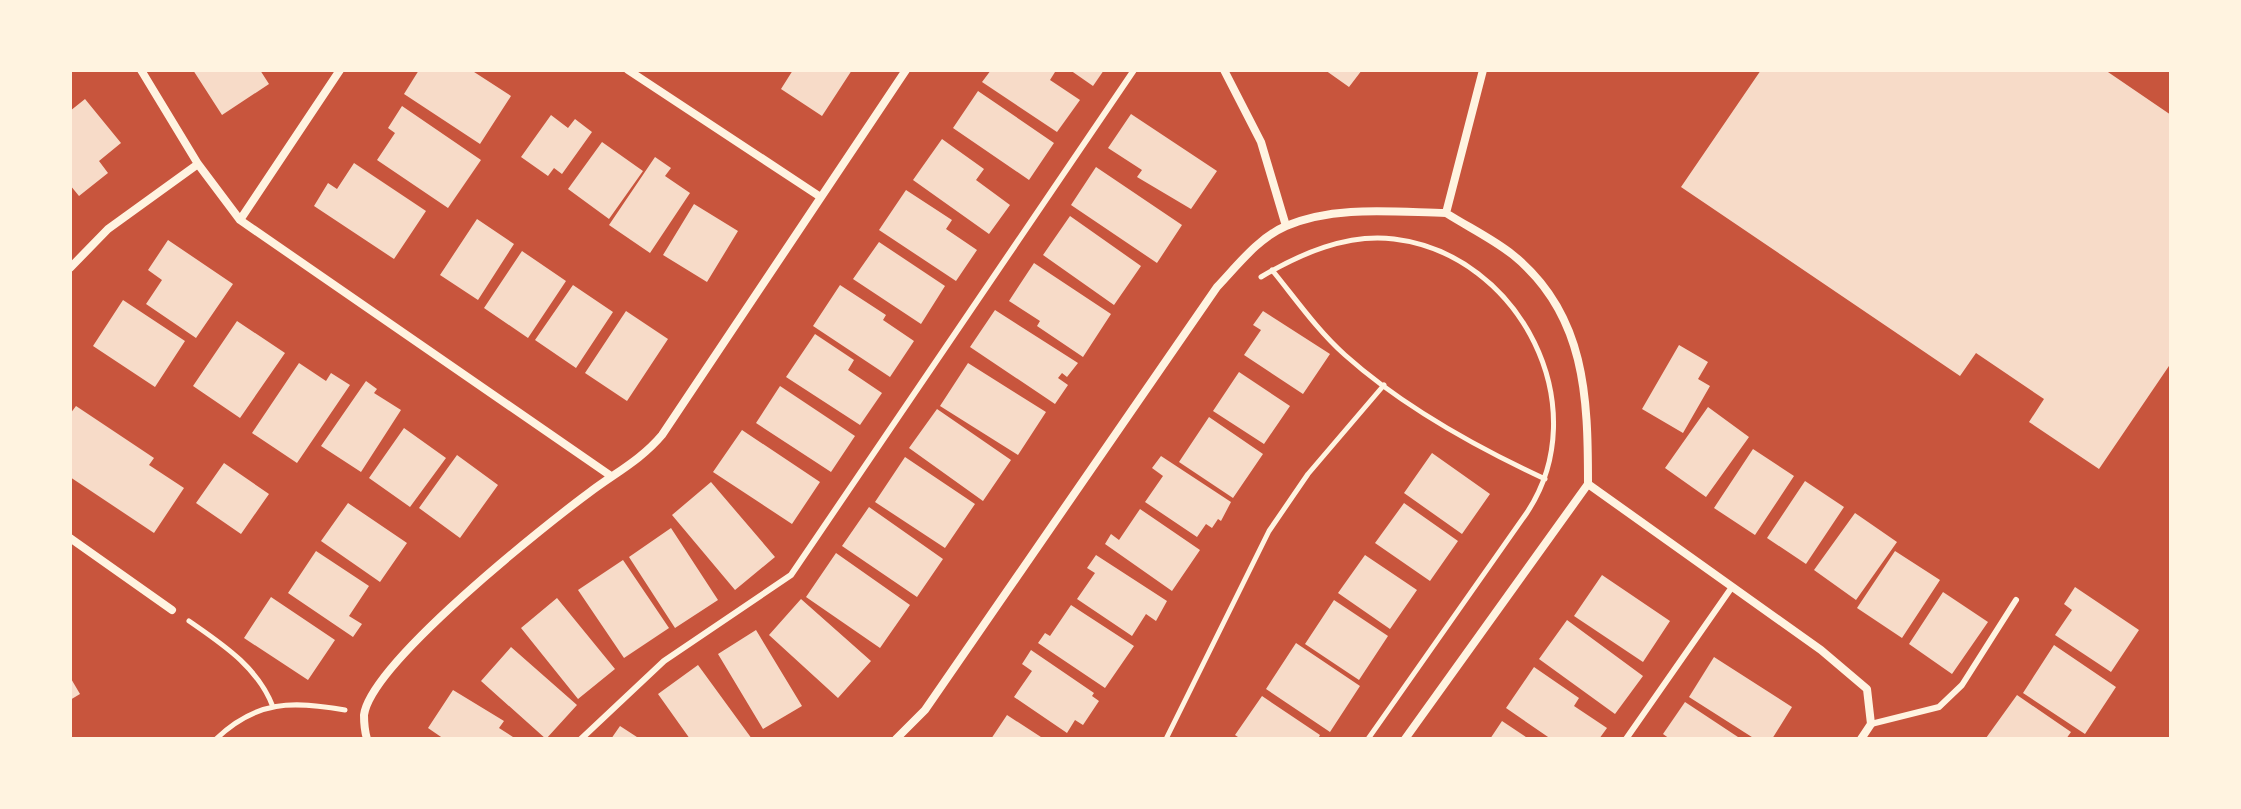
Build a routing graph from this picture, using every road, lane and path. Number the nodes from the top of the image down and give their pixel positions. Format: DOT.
graph roads {
  1 [pos="141,70"];
  2 [pos="340,70"];
  3 [pos="628,70"];
  4 [pos="906,70"];
  5 [pos="1134,70"];
  6 [pos="1224,70"];
  7 [pos="1483,70"];
  8 [pos="198,164"];
  9 [pos="819,196"];
  10 [pos="1446,213"];
  11 [pos="240,220"];
  12 [pos="1286,226"];
  13 [pos="70,268"];
  14 [pos="1384,385"];
  15 [pos="611,476"];
  16 [pos="1545,479"];
  17 [pos="1588,484"];
  18 [pos="70,538"];
  19 [pos="1732,587"];
  20 [pos="2016,600"];
  21 [pos="172,610"];
  22 [pos="273,707"];
  23 [pos="364,713"];
  24 [pos="1871,724"];
  25 [pos="216,739"];
  26 [pos="367,739"];
  27 [pos="581,739"];
  28 [pos="896,739"];
  29 [pos="1166,739"];
  30 [pos="1368,739"];
  31 [pos="1405,739"];
  32 [pos="1626,739"];
  33 [pos="1861,739"];
  1 -- 8 [label="street"];
  2 -- 11 [label="street"];
  3 -- 9 [label="street"];
  4 -- 9 [label="street"];
  5 -- 27 [label="lane"];
  6 -- 12 [label="street"];
  7 -- 10 [label="street"];
  8 -- 11 [label="street"];
  8 -- 13 [label="street"];
  9 -- 15 [label="street"];
  10 -- 12 [label="street"];
  10 -- 17 [label="street"];
  11 -- 15 [label="street"];
  12 -- 28 [label="street"];
  14 -- 16 [label="path"];
  14 -- 16 [label="path"];
  14 -- 29 [label="path"];
  15 -- 23 [label="street"];
  16 -- 30 [label="path"];
  17 -- 19 [label="street"];
  17 -- 31 [label="street"];
  18 -- 21 [label="street"];
  19 -- 24 [label="street"];
  19 -- 32 [label="lane"];
  20 -- 24 [label="lane"];
  21 -- 22 [label="path"];
  22 -- 23 [label="path"];
  22 -- 25 [label="path"];
  23 -- 26 [label="street"];
  24 -- 33 [label="street"];
}
